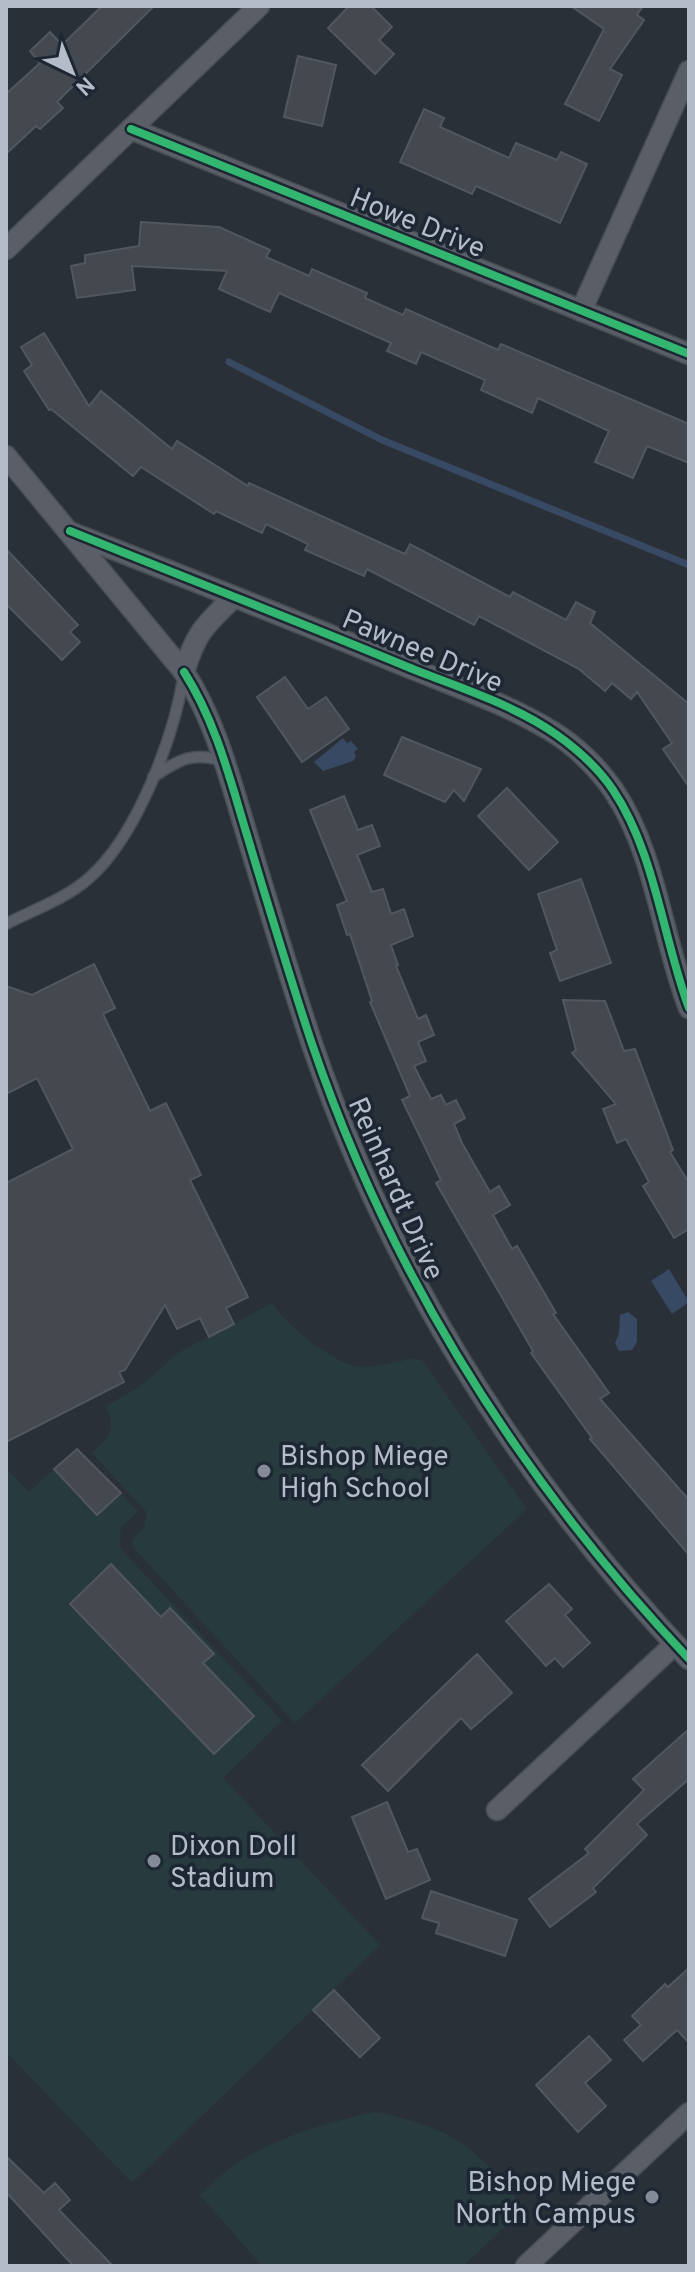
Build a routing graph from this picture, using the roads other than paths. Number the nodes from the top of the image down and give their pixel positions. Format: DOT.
graph roads {
  1 [pos="259,6"];
  2 [pos="689,71"];
  3 [pos="131,129"];
  4 [pos="6,249"];
  5 [pos="581,311"];
  6 [pos="689,354"];
  7 [pos="6,456"];
  8 [pos="70,531"];
  9 [pos="234,597"];
  10 [pos="184,672"];
  11 [pos="225,761"];
  12 [pos="152,777"];
  13 [pos="6,924"];
  14 [pos="689,1008"];
  15 [pos="682,1651"];
  16 [pos="497,1810"];
  17 [pos="689,2113"];
  18 [pos="526,2266"];
  1 -- 3 [label="street"];
  2 -- 5 [label="street"];
  3 -- 4 [label="street"];
  3 -- 5 [label="street, Howe Drive"];
  5 -- 6 [label="street, Howe Drive"];
  7 -- 8 [label="street, Reinhardt Drive"];
  8 -- 9 [label="street, Pawnee Drive"];
  8 -- 10 [label="street, Reinhardt Drive"];
  9 -- 10 [label="street"];
  9 -- 14 [label="street, Pawnee Drive"];
  10 -- 11 [label="street, Reinhardt Drive"];
  10 -- 12 [label="lane"];
  11 -- 12 [label="lane"];
  11 -- 15 [label="street, Reinhardt Drive"];
  12 -- 13 [label="lane"];
  15 -- 16 [label="street"];
  17 -- 18 [label="street"];
}
